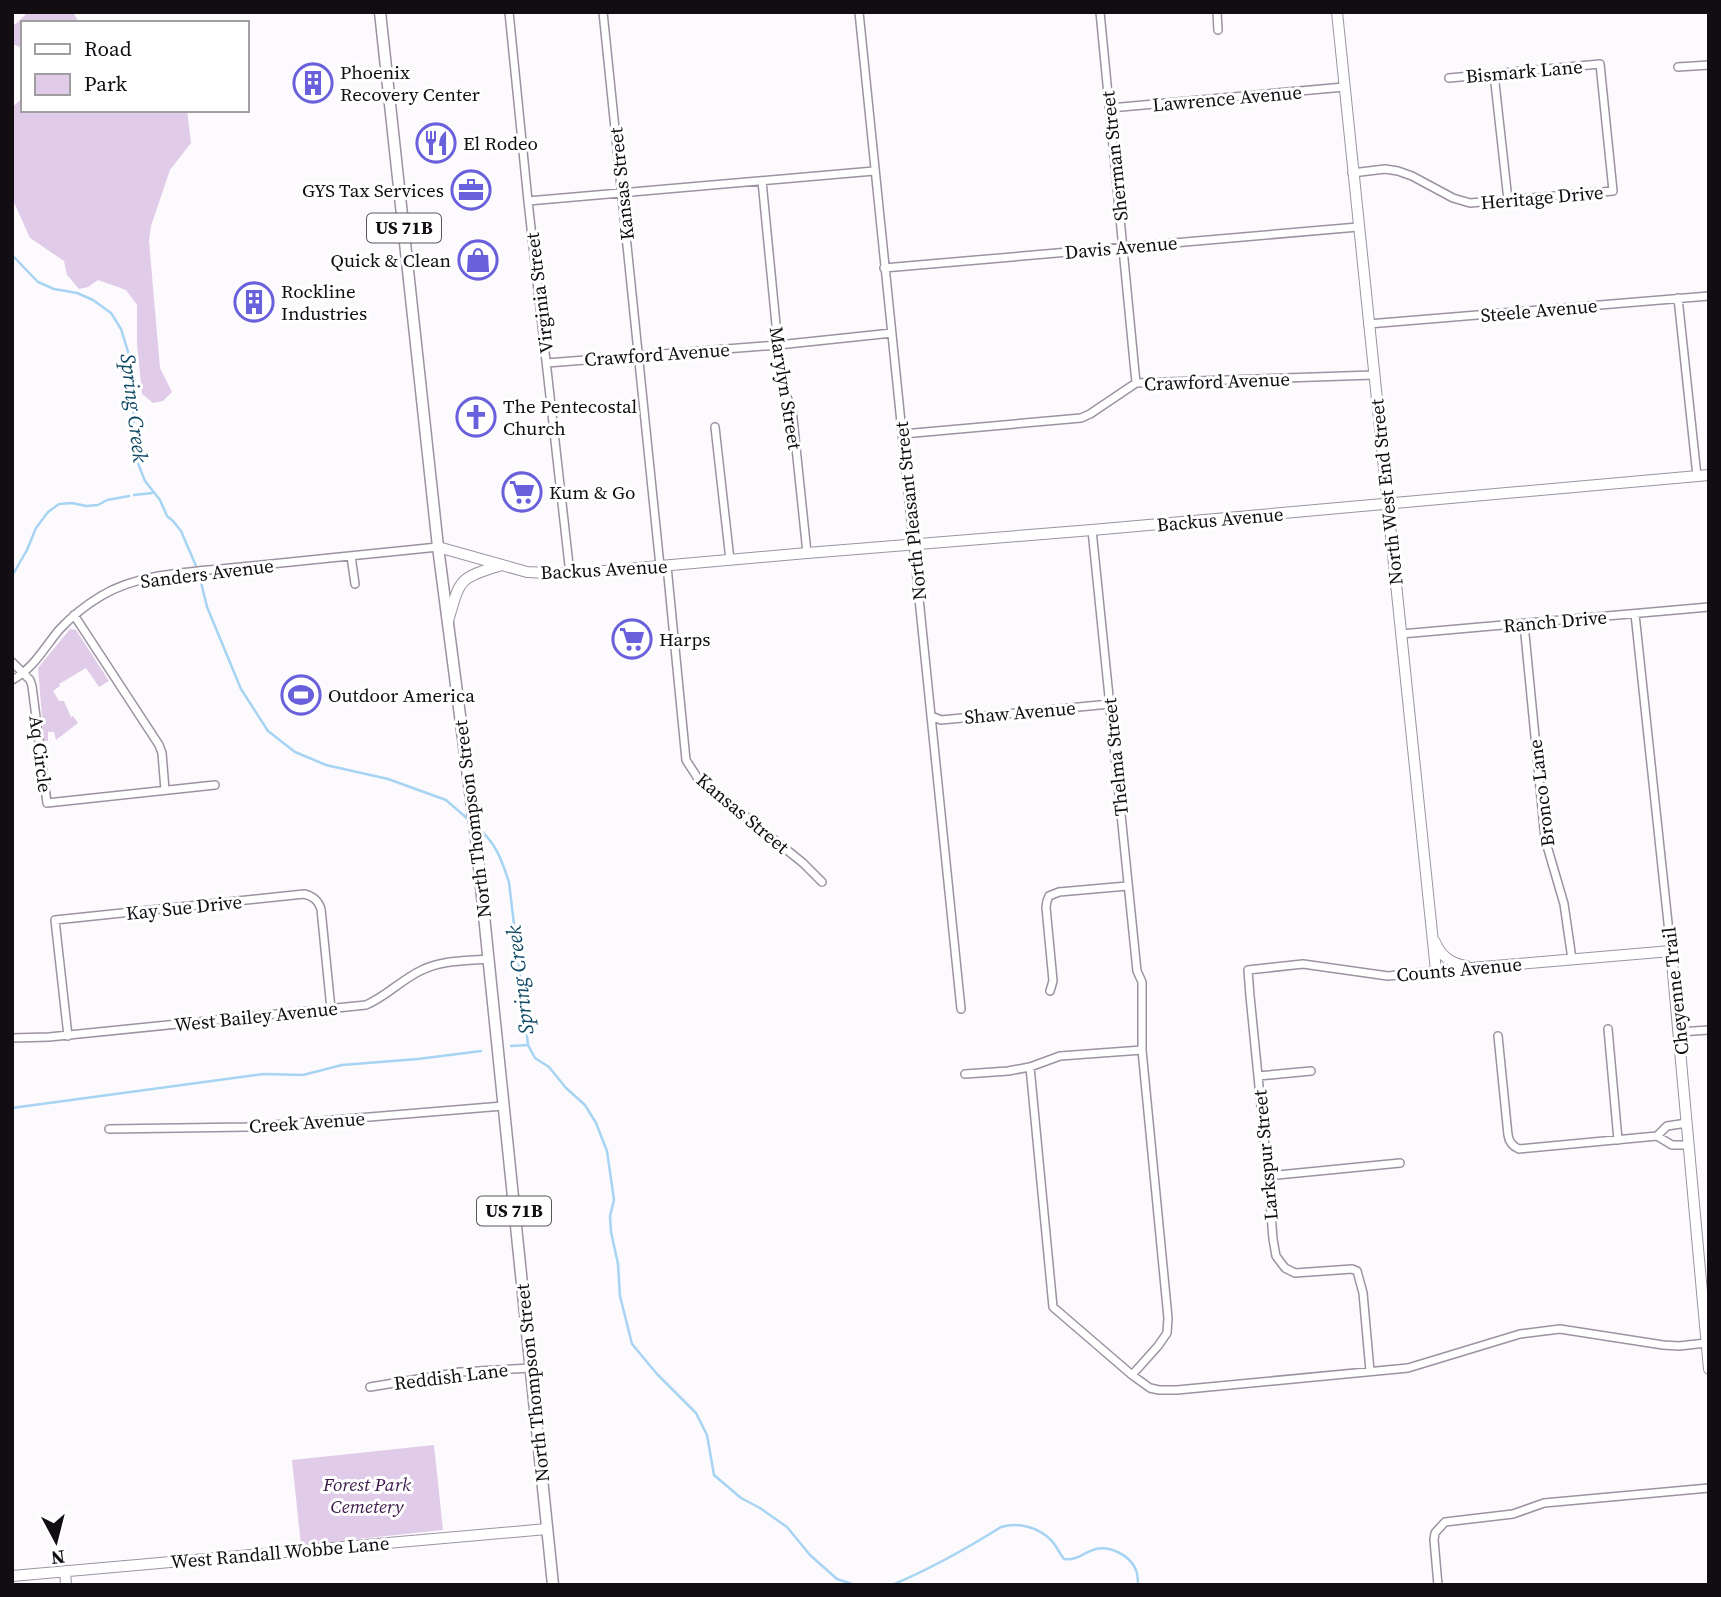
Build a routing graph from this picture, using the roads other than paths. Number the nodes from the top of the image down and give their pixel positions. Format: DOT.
graph roads {
  1 [pos="380,12"];
  2 [pos="509,12"];
  3 [pos="603,12"];
  4 [pos="859,12"];
  5 [pos="1100,12"];
  6 [pos="1217,12"];
  7 [pos="1336,12"];
  8 [pos="1218,30"];
  9 [pos="1709,65"];
  10 [pos="1678,67"];
  11 [pos="1494,74"];
  12 [pos="1449,78"];
  13 [pos="1344,87"];
  14 [pos="1110,108"];
  15 [pos="874,171"];
  16 [pos="1352,173"];
  17 [pos="762,181"];
  18 [pos="1613,191"];
  19 [pos="622,193"];
  20 [pos="1508,200"];
  21 [pos="528,201"];
  22 [pos="1358,227"];
  23 [pos="1123,247"];
  24 [pos="884,268"];
  25 [pos="1709,296"];
  26 [pos="1678,298"];
  27 [pos="1368,324"];
  28 [pos="892,333"];
  29 [pos="778,345"];
  30 [pos="638,356"];
  31 [pos="547,363"];
  32 [pos="1373,375"];
  33 [pos="1136,383"];
  34 [pos="715,427"];
  35 [pos="903,434"];
  36 [pos="1697,475"];
  37 [pos="1709,475"];
  38 [pos="1387,503"];
  39 [pos="1092,530"];
  40 [pos="913,545"];
  41 [pos="438,547"];
  42 [pos="807,553"];
  43 [pos="351,556"];
  44 [pos="730,560"];
  45 [pos="499,566"];
  46 [pos="664,566"];
  47 [pos="570,574"];
  48 [pos="355,584"];
  49 [pos="1709,607"];
  50 [pos="1635,614"];
  51 [pos="74,615"];
  52 [pos="448,622"];
  53 [pos="1524,624"];
  54 [pos="1401,634"];
  55 [pos="12,662"];
  56 [pos="23,674"];
  57 [pos="12,680"];
  58 [pos="1110,704"];
  59 [pos="931,716"];
  60 [pos="215,785"];
  61 [pos="165,790"];
  62 [pos="822,882"];
  63 [pos="1128,886"];
  64 [pos="1432,937"];
  65 [pos="1671,951"];
  66 [pos="488,959"];
  67 [pos="1572,959"];
  68 [pos="1476,968"];
  69 [pos="1248,970"];
  70 [pos="1436,971"];
  71 [pos="1050,991"];
  72 [pos="331,1009"];
  73 [pos="961,1009"];
  74 [pos="1608,1029"];
  75 [pos="1709,1030"];
  76 [pos="1679,1032"];
  77 [pos="68,1035"];
  78 [pos="1498,1036"];
  79 [pos="12,1038"];
  80 [pos="1142,1050"];
  81 [pos="1030,1067"];
  82 [pos="1311,1071"];
  83 [pos="965,1074"];
  84 [pos="1258,1076"];
  85 [pos="503,1106"];
  86 [pos="1687,1123"];
  87 [pos="109,1129"];
  88 [pos="1657,1136"];
  89 [pos="1618,1140"];
  90 [pos="1688,1145"];
  91 [pos="1400,1163"];
  92 [pos="1268,1176"];
  93 [pos="1706,1343"];
  94 [pos="1708,1364"];
  95 [pos="531,1368"];
  96 [pos="1370,1371"];
  97 [pos="1132,1375"];
  98 [pos="370,1387"];
  99 [pos="1709,1488"];
  100 [pos="547,1529"];
  101 [pos="65,1571"];
  102 [pos="12,1576"];
  103 [pos="66,1585"];
  104 [pos="553,1585"];
  105 [pos="1438,1585"];
  1 -- 41 [label="main road, North Thompson Street / US 71B"];
  2 -- 21 [label="street, Virginia Street"];
  3 -- 19 [label="street, Kansas Street"];
  4 -- 15 [label="street, North Pleasant Street"];
  5 -- 14 [label="street, Sherman Street"];
  6 -- 8 [label="street"];
  7 -- 13 [label="street, North West End Street"];
  9 -- 10 [label="street"];
  11 -- 12 [label="street, Bismark Lane"];
  11 -- 18 [label="street, Bismark Lane"];
  11 -- 20 [label="street"];
  13 -- 14 [label="street, Lawrence Avenue"];
  13 -- 16 [label="street, North West End Street"];
  14 -- 23 [label="street, Sherman Street"];
  15 -- 17 [label="street"];
  15 -- 24 [label="street, North Pleasant Street"];
  16 -- 20 [label="street, Heritage Drive"];
  16 -- 22 [label="street, North West End Street"];
  17 -- 19 [label="street"];
  17 -- 29 [label="street, Marylyn Street"];
  18 -- 20 [label="street, Heritage Drive"];
  19 -- 21 [label="street"];
  19 -- 30 [label="street, Kansas Street"];
  21 -- 31 [label="street, Virginia Street"];
  22 -- 23 [label="street, Davis Avenue"];
  22 -- 27 [label="street, North West End Street"];
  23 -- 24 [label="street, Davis Avenue"];
  23 -- 33 [label="street, Sherman Street"];
  24 -- 28 [label="street, North Pleasant Street"];
  25 -- 26 [label="street, Steele Avenue"];
  26 -- 27 [label="street, Steele Avenue"];
  26 -- 36 [label="street"];
  27 -- 32 [label="street, North West End Street"];
  28 -- 29 [label="street, Crawford Avenue"];
  28 -- 35 [label="street, North Pleasant Street"];
  29 -- 30 [label="street, Crawford Avenue"];
  29 -- 42 [label="street, Marylyn Street"];
  30 -- 31 [label="street, Crawford Avenue"];
  30 -- 46 [label="street, Kansas Street"];
  31 -- 47 [label="street, Virginia Street"];
  32 -- 33 [label="street, Crawford Avenue"];
  32 -- 38 [label="street, North West End Street"];
  33 -- 35 [label="street, Crawford Avenue"];
  34 -- 44 [label="street"];
  35 -- 40 [label="street, North Pleasant Street"];
  36 -- 37 [label="street, Backus Avenue"];
  36 -- 38 [label="street, Backus Avenue"];
  38 -- 39 [label="street, Backus Avenue"];
  38 -- 54 [label="street, North West End Street"];
  39 -- 40 [label="street, Backus Avenue"];
  39 -- 58 [label="street, Thelma Street"];
  40 -- 42 [label="street, Backus Avenue"];
  40 -- 59 [label="street, North Pleasant Street"];
  41 -- 43 [label="street, Sanders Avenue"];
  41 -- 45 [label="street, Backus Avenue"];
  41 -- 52 [label="main road, North Thompson Street / US 71B"];
  42 -- 44 [label="street, Backus Avenue"];
  43 -- 48 [label="street"];
  43 -- 51 [label="street, Sanders Avenue"];
  44 -- 46 [label="street, Backus Avenue"];
  45 -- 47 [label="street, Backus Avenue"];
  45 -- 52 [label="street"];
  46 -- 47 [label="street, Backus Avenue"];
  46 -- 62 [label="street, Kansas Street"];
  49 -- 50 [label="street, Ranch Drive"];
  50 -- 53 [label="street, Ranch Drive"];
  50 -- 65 [label="street, Cheyenne Trail"];
  51 -- 56 [label="street, Sanders Avenue"];
  51 -- 61 [label="street"];
  52 -- 66 [label="main road, North Thompson Street / US 71B"];
  53 -- 54 [label="street, Ranch Drive"];
  53 -- 67 [label="street, Bronco Lane"];
  54 -- 64 [label="street, North West End Street"];
  55 -- 56 [label="street"];
  56 -- 57 [label="street, Sanders Avenue"];
  56 -- 61 [label="street, Aq Circle"];
  58 -- 59 [label="street, Shaw Avenue"];
  58 -- 63 [label="street, Thelma Street"];
  59 -- 73 [label="street, North Pleasant Street"];
  60 -- 61 [label="street, Aq Circle"];
  63 -- 71 [label="street"];
  63 -- 80 [label="street, Thelma Street"];
  64 -- 68 [label="street"];
  64 -- 70 [label="street, North West End Street"];
  65 -- 67 [label="street, Counts Avenue"];
  65 -- 76 [label="street, Cheyenne Trail"];
  66 -- 72 [label="street, West Bailey Avenue"];
  66 -- 85 [label="main road, North Thompson Street / US 71B"];
  67 -- 68 [label="street, Counts Avenue"];
  68 -- 70 [label="street, Counts Avenue"];
  69 -- 70 [label="street, Counts Avenue"];
  69 -- 84 [label="street, Larkspur Street"];
  72 -- 77 [label="street, West Bailey Avenue"];
  72 -- 77 [label="street, Kay Sue Drive"];
  74 -- 89 [label="street"];
  75 -- 76 [label="street"];
  76 -- 86 [label="street, Cheyenne Trail"];
  77 -- 79 [label="street, West Bailey Avenue"];
  78 -- 89 [label="street"];
  80 -- 81 [label="street"];
  80 -- 97 [label="street, Thelma Street"];
  81 -- 83 [label="street"];
  81 -- 97 [label="street"];
  82 -- 84 [label="street"];
  84 -- 92 [label="street, Larkspur Street"];
  85 -- 87 [label="street, Creek Avenue"];
  85 -- 95 [label="main road, North Thompson Street / US 71B"];
  86 -- 88 [label="street"];
  86 -- 90 [label="street, Cheyenne Trail"];
  88 -- 89 [label="street"];
  88 -- 90 [label="street"];
  90 -- 93 [label="street, Cheyenne Trail"];
  91 -- 92 [label="street"];
  92 -- 96 [label="street, Larkspur Street"];
  93 -- 94 [label="street, Cheyenne Trail"];
  93 -- 96 [label="street"];
  95 -- 98 [label="street, Reddish Lane"];
  95 -- 100 [label="main road, North Thompson Street / US 71B"];
  96 -- 97 [label="street"];
  99 -- 105 [label="street"];
  100 -- 101 [label="street, West Randall Wobbe Lane"];
  100 -- 104 [label="main road, North Thompson Street / US 71B"];
  101 -- 102 [label="street, West Randall Wobbe Lane"];
  101 -- 103 [label="street"];
}
